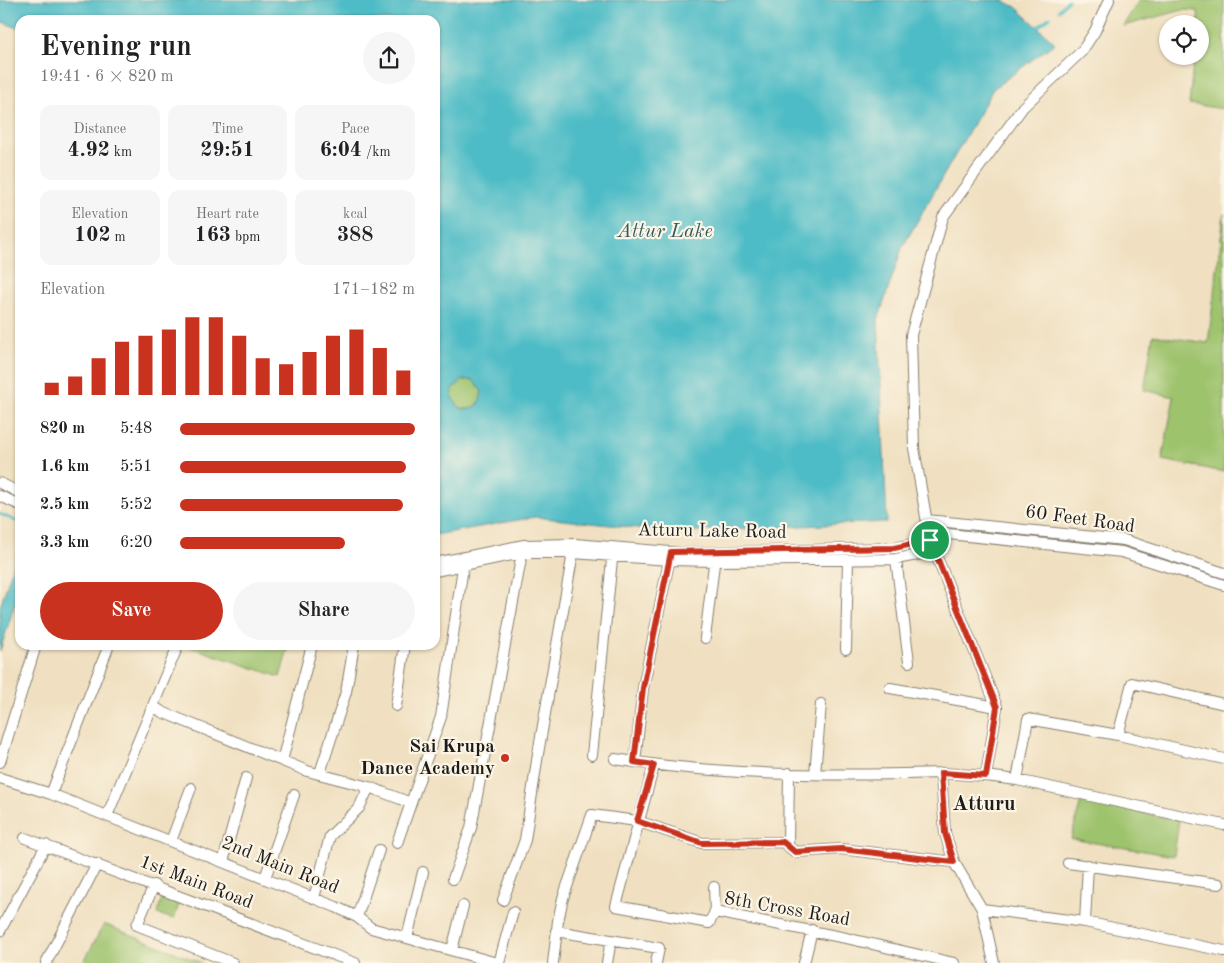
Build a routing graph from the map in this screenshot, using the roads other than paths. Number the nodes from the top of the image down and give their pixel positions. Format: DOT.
graph roads {
  1 [pos="1109,0"];
  2 [pos="0,483"];
  3 [pos="15,490"];
  4 [pos="0,496"];
  5 [pos="15,502"];
  6 [pos="927,520"];
  7 [pos="929,536"];
  8 [pos="574,548"];
  9 [pos="523,549"];
  10 [pos="613,551"];
  11 [pos="933,552"];
  12 [pos="670,556"];
  13 [pos="715,556"];
  14 [pos="896,559"];
  15 [pos="848,560"];
  16 [pos="464,561"];
  17 [pos="440,563"];
  18 [pos="440,570"];
  19 [pos="1224,573"];
  20 [pos="1224,586"];
  21 [pos="705,638"];
  22 [pos="846,649"];
  23 [pos="34,650"];
  24 [pos="107,650"];
  25 [pos="176,650"];
  26 [pos="311,650"];
  27 [pos="353,650"];
  28 [pos="404,650"];
  29 [pos="909,662"];
  30 [pos="890,688"];
  31 [pos="822,704"];
  32 [pos="1224,704"];
  33 [pos="153,706"];
  34 [pos="396,706"];
  35 [pos="997,707"];
  36 [pos="1118,735"];
  37 [pos="592,755"];
  38 [pos="615,759"];
  39 [pos="1224,759"];
  40 [pos="282,760"];
  41 [pos="0,762"];
  42 [pos="634,762"];
  43 [pos="654,765"];
  44 [pos="320,773"];
  45 [pos="789,773"];
  46 [pos="941,773"];
  47 [pos="815,774"];
  48 [pos="986,776"];
  49 [pos="0,778"];
  50 [pos="246,778"];
  51 [pos="1017,780"];
  52 [pos="369,787"];
  53 [pos="191,788"];
  54 [pos="50,794"];
  55 [pos="294,795"];
  56 [pos="411,803"];
  57 [pos="107,816"];
  58 [pos="637,821"];
  59 [pos="1224,825"];
  60 [pos="25,838"];
  61 [pos="171,841"];
  62 [pos="398,843"];
  63 [pos="46,845"];
  64 [pos="788,846"];
  65 [pos="379,850"];
  66 [pos="223,862"];
  67 [pos="954,862"];
  68 [pos="1068,863"];
  69 [pos="97,864"];
  70 [pos="1088,865"];
  71 [pos="423,872"];
  72 [pos="265,878"];
  73 [pos="453,879"];
  74 [pos="1219,884"];
  75 [pos="154,886"];
  76 [pos="714,888"];
  77 [pos="314,898"];
  78 [pos="503,900"];
  79 [pos="464,906"];
  80 [pos="982,909"];
  81 [pos="513,912"];
  82 [pos="715,912"];
  83 [pos="357,917"];
  84 [pos="1085,922"];
  85 [pos="812,930"];
  86 [pos="0,931"];
  87 [pos="556,931"];
  88 [pos="407,938"];
  89 [pos="611,940"];
  90 [pos="452,950"];
  91 [pos="1224,951"];
  92 [pos="46,963"];
  93 [pos="233,963"];
  94 [pos="355,963"];
  95 [pos="498,963"];
  96 [pos="553,963"];
  97 [pos="607,963"];
  98 [pos="656,963"];
  99 [pos="804,963"];
  100 [pos="954,963"];
  101 [pos="994,963"];
  1 -- 6 [label="street"];
  2 -- 3 [label="street"];
  4 -- 5 [label="street"];
  6 -- 7 [label="street"];
  6 -- 19 [label="street, 60 Feet Road"];
  7 -- 11 [label="street"];
  7 -- 13 [label="street, Atturu Lake Road"];
  7 -- 20 [label="street, 60 Feet Road"];
  8 -- 9 [label="street, Atturu Lake Road"];
  8 -- 10 [label="street, Atturu Lake Road"];
  8 -- 78 [label="street"];
  9 -- 16 [label="street, Atturu Lake Road"];
  9 -- 73 [label="street"];
  10 -- 12 [label="street, Atturu Lake Road"];
  10 -- 37 [label="street"];
  11 -- 14 [label="street, Atturu Lake Road"];
  11 -- 35 [label="street"];
  12 -- 13 [label="street, Atturu Lake Road"];
  12 -- 42 [label="street"];
  13 -- 15 [label="street, Atturu Lake Road"];
  13 -- 21 [label="street"];
  14 -- 15 [label="street, Atturu Lake Road"];
  14 -- 29 [label="street"];
  15 -- 22 [label="street"];
  16 -- 17 [label="street, Atturu Lake Road"];
  16 -- 18 [label="street, Atturu Lake Road"];
  16 -- 56 [label="street"];
  23 -- 41 [label="street"];
  24 -- 54 [label="street"];
  25 -- 33 [label="street"];
  26 -- 40 [label="street"];
  27 -- 44 [label="street"];
  28 -- 34 [label="street"];
  30 -- 35 [label="street"];
  31 -- 47 [label="street"];
  32 -- 36 [label="street"];
  33 -- 40 [label="street"];
  33 -- 57 [label="street"];
  35 -- 48 [label="street"];
  36 -- 39 [label="street"];
  36 -- 51 [label="street"];
  38 -- 42 [label="street"];
  40 -- 44 [label="street"];
  42 -- 43 [label="street"];
  43 -- 45 [label="street"];
  43 -- 58 [label="street"];
  44 -- 52 [label="street"];
  45 -- 47 [label="street"];
  45 -- 64 [label="street"];
  46 -- 47 [label="street"];
  46 -- 48 [label="street"];
  46 -- 67 [label="street"];
  48 -- 51 [label="street"];
  49 -- 54 [label="street, 2nd Main Road"];
  50 -- 66 [label="street"];
  51 -- 59 [label="street"];
  52 -- 56 [label="street"];
  52 -- 77 [label="street"];
  53 -- 61 [label="street"];
  54 -- 57 [label="street, 2nd Main Road"];
  55 -- 72 [label="street"];
  56 -- 62 [label="street"];
  57 -- 61 [label="street, 2nd Main Road"];
  58 -- 64 [label="street"];
  58 -- 82 [label="street, 8th Cross Road"];
  58 -- 87 [label="street"];
  60 -- 63 [label="street, 1st Main Road"];
  61 -- 66 [label="street, 2nd Main Road"];
  63 -- 69 [label="street, 1st Main Road"];
  63 -- 86 [label="street"];
  64 -- 67 [label="street"];
  65 -- 83 [label="street"];
  66 -- 72 [label="street, 2nd Main Road"];
  67 -- 80 [label="street"];
  68 -- 70 [label="street"];
  69 -- 75 [label="street, 1st Main Road"];
  69 -- 92 [label="street"];
  70 -- 74 [label="street"];
  70 -- 84 [label="street"];
  71 -- 88 [label="street"];
  72 -- 77 [label="street, 2nd Main Road"];
  75 -- 93 [label="street"];
  75 -- 94 [label="street, 1st Main Road"];
  76 -- 82 [label="street"];
  77 -- 83 [label="street, 2nd Main Road"];
  79 -- 90 [label="street"];
  80 -- 84 [label="street"];
  80 -- 101 [label="street"];
  81 -- 95 [label="street"];
  82 -- 85 [label="street, 8th Cross Road"];
  83 -- 88 [label="street, 2nd Main Road"];
  84 -- 91 [label="street"];
  85 -- 99 [label="street"];
  85 -- 100 [label="street, 8th Cross Road"];
  87 -- 89 [label="street"];
  87 -- 96 [label="street"];
  88 -- 90 [label="street, 2nd Main Road"];
  89 -- 97 [label="street"];
  89 -- 98 [label="street"];
  90 -- 95 [label="street, 2nd Main Road"];
}
